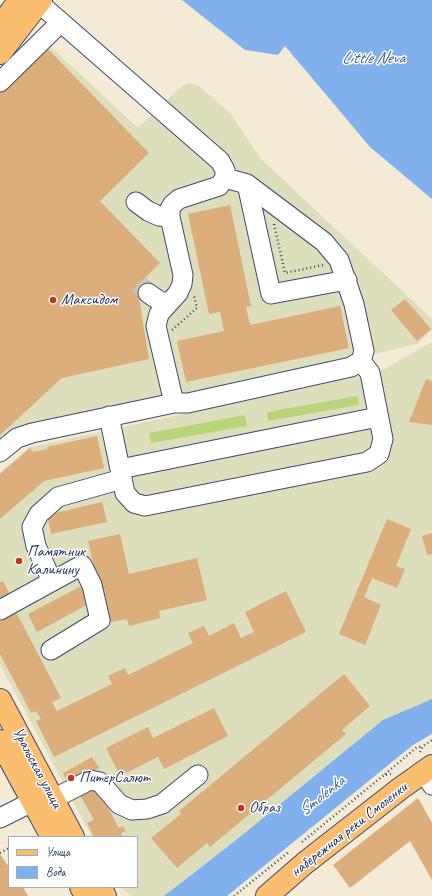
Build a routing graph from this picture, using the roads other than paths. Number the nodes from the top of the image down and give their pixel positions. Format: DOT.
graph roads {
  1 [pos="33,1"];
  2 [pos="61,22"];
  3 [pos="0,26"];
  4 [pos="0,53"];
  5 [pos="0,82"];
  6 [pos="225,178"];
  7 [pos="247,184"];
  8 [pos="136,202"];
  9 [pos="170,217"];
  10 [pos="347,280"];
  11 [pos="148,293"];
  12 [pos="167,304"];
  13 [pos="361,361"];
  14 [pos="174,403"];
  15 [pos="109,416"];
  16 [pos="378,417"];
  17 [pos="2,447"];
  18 [pos="121,474"];
  19 [pos="52,581"];
  20 [pos="0,610"];
  21 [pos="51,650"];
  22 [pos="0,700"];
  23 [pos="0,741"];
  24 [pos="429,774"];
  25 [pos="198,776"];
  26 [pos="54,799"];
  27 [pos="32,802"];
  28 [pos="0,818"];
  29 [pos="51,836"];
  30 [pos="73,836"];
  31 [pos="267,896"];
  1 -- 2 [label="street"];
  1 -- 3 [label="main road"];
  1 -- 4 [label="main road"];
  2 -- 5 [label="street"];
  2 -- 6 [label="street"];
  6 -- 7 [label="street"];
  6 -- 9 [label="street"];
  7 -- 10 [label="street"];
  7 -- 10 [label="street"];
  8 -- 9 [label="street"];
  9 -- 12 [label="street"];
  10 -- 13 [label="street"];
  11 -- 12 [label="street"];
  12 -- 14 [label="street"];
  13 -- 14 [label="street"];
  13 -- 16 [label="street"];
  14 -- 15 [label="street"];
  15 -- 17 [label="street"];
  15 -- 18 [label="street"];
  16 -- 18 [label="street"];
  16 -- 18 [label="street"];
  18 -- 19 [label="street"];
  19 -- 20 [label="street"];
  19 -- 21 [label="street"];
  22 -- 26 [label="main road, Уральская улица"];
  23 -- 27 [label="main road, Уральская улица"];
  24 -- 31 [label="main road, набережная реки Смоленки"];
  25 -- 26 [label="street"];
  26 -- 30 [label="main road, Уральская улица"];
  27 -- 28 [label="street"];
  27 -- 29 [label="main road, Уральская улица"];
}
